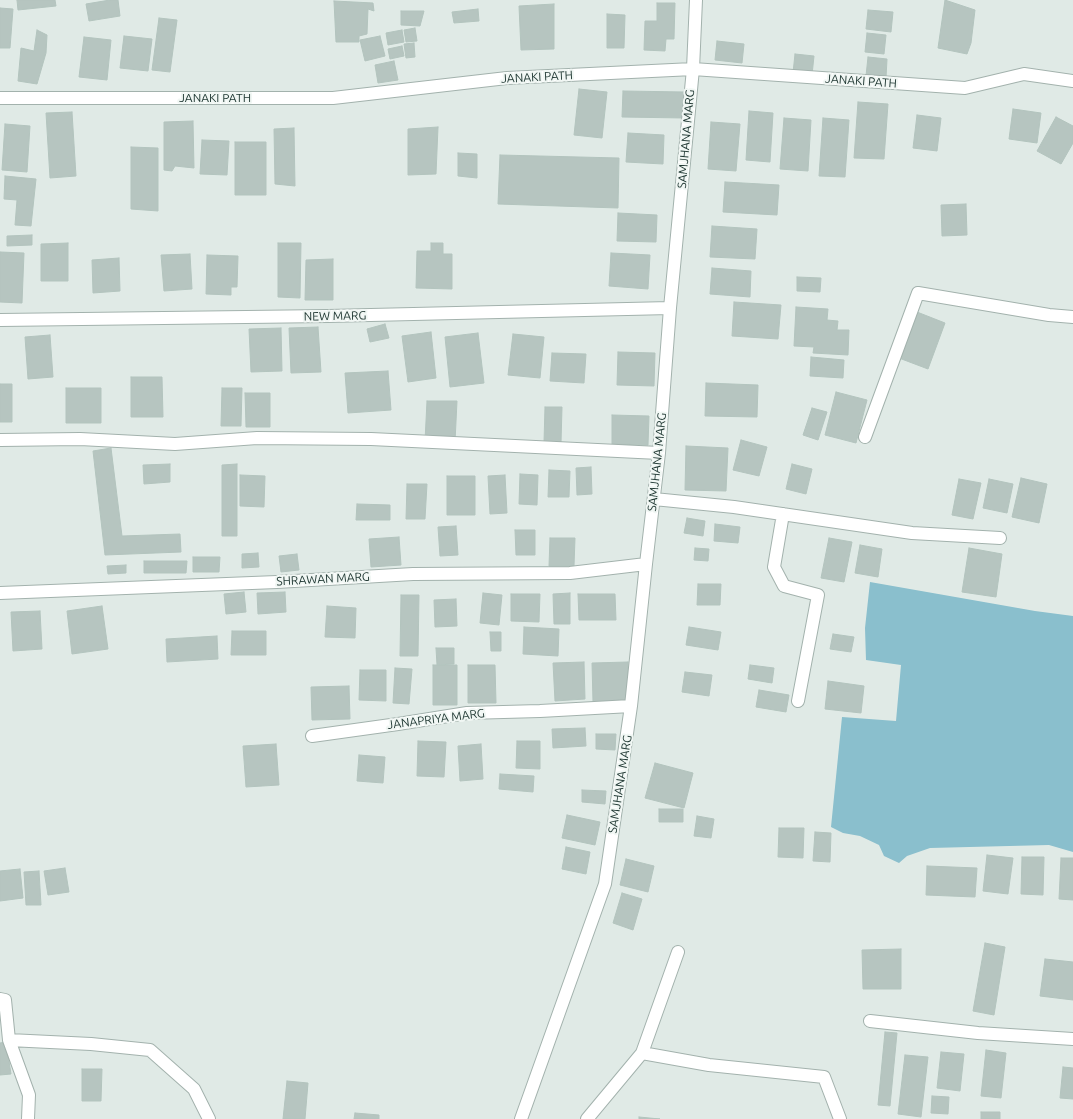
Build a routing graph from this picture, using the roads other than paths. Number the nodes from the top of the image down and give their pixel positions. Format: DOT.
graph roads {
  1 [pos="696,0"];
  2 [pos="693,69"];
  3 [pos="1073,81"];
  4 [pos="0,98"];
  5 [pos="670,308"];
  6 [pos="1073,317"];
  7 [pos="0,320"];
  8 [pos="865,437"];
  9 [pos="0,440"];
  10 [pos="659,453"];
  11 [pos="654,499"];
  12 [pos="783,514"];
  13 [pos="1000,538"];
  14 [pos="646,564"];
  15 [pos="0,593"];
  16 [pos="798,701"];
  17 [pos="632,706"];
  18 [pos="312,736"];
  19 [pos="678,952"];
  20 [pos="0,999"];
  21 [pos="870,1021"];
  22 [pos="1073,1039"];
  23 [pos="9,1040"];
  24 [pos="642,1053"];
  25 [pos="28,1119"];
  26 [pos="209,1119"];
  27 [pos="521,1119"];
  28 [pos="587,1119"];
  29 [pos="840,1119"];
  1 -- 2 [label="street, SAMJHANA MARG"];
  2 -- 3 [label="street, JANAKI PATH"];
  2 -- 4 [label="street, JANAKI PATH"];
  2 -- 5 [label="street, SAMJHANA MARG"];
  5 -- 7 [label="street, NEW MARG"];
  5 -- 10 [label="street, SAMJHANA MARG"];
  6 -- 8 [label="street"];
  9 -- 10 [label="street"];
  10 -- 11 [label="street, SAMJHANA MARG"];
  11 -- 12 [label="street"];
  11 -- 14 [label="street, SAMJHANA MARG"];
  12 -- 13 [label="street"];
  12 -- 16 [label="street"];
  14 -- 15 [label="street, SHRAWAN MARG"];
  14 -- 17 [label="street, SAMJHANA MARG"];
  17 -- 18 [label="street, JANAPRIYA MARG"];
  17 -- 27 [label="street, SAMJHANA MARG"];
  19 -- 24 [label="street"];
  20 -- 23 [label="street"];
  21 -- 22 [label="street"];
  23 -- 25 [label="street"];
  23 -- 26 [label="street"];
  24 -- 28 [label="street"];
  24 -- 29 [label="street"];
}
